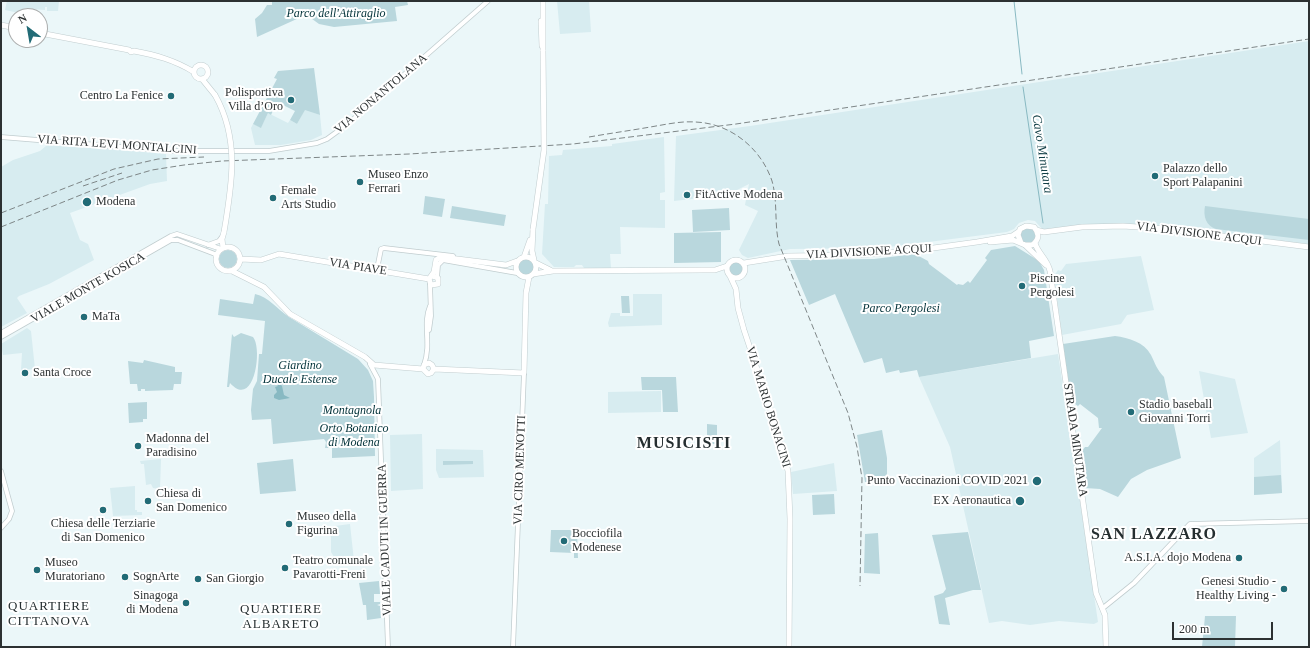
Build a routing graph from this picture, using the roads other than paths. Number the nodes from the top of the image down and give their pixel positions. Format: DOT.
graph roads {
  1 [pos="488,1"];
  2 [pos="543,1"];
  3 [pos="48,34"];
  4 [pos="194,72"];
  5 [pos="207,76"];
  6 [pos="202,80"];
  7 [pos="210,87"];
  8 [pos="1,136"];
  9 [pos="233,152"];
  10 [pos="1088,227"];
  11 [pos="533,229"];
  12 [pos="1036,230"];
  13 [pos="1018,232"];
  14 [pos="224,234"];
  15 [pos="1036,241"];
  16 [pos="977,242"];
  17 [pos="1023,244"];
  18 [pos="208,245"];
  19 [pos="1309,247"];
  20 [pos="224,248"];
  21 [pos="216,257"];
  22 [pos="524,257"];
  23 [pos="241,258"];
  24 [pos="517,261"];
  25 [pos="760,261"];
  26 [pos="488,262"];
  27 [pos="535,262"];
  28 [pos="744,263"];
  29 [pos="727,266"];
  30 [pos="377,270"];
  31 [pos="715,270"];
  32 [pos="232,271"];
  33 [pos="553,271"];
  34 [pos="745,271"];
  35 [pos="1050,271"];
  36 [pos="519,275"];
  37 [pos="531,276"];
  38 [pos="730,276"];
  39 [pos="739,278"];
  40 [pos="432,279"];
  41 [pos="437,284"];
  42 [pos="736,289"];
  43 [pos="526,293"];
  44 [pos="431,294"];
  45 [pos="1,333"];
  46 [pos="1,337"];
  47 [pos="357,353"];
  48 [pos="428,353"];
  49 [pos="424,367"];
  50 [pos="433,367"];
  51 [pos="524,373"];
  52 [pos="1,471"];
  53 [pos="1309,521"];
  54 [pos="1,528"];
  55 [pos="1103,608"];
  56 [pos="388,647"];
  57 [pos="513,647"];
  58 [pos="789,647"];
  59 [pos="1106,647"];
  1 -- 9 [label="street, VIA NONANTOLANA"];
  2 -- 11 [label="main road, bridge"];
  3 -- 4 [label="main road"];
  4 -- 5 [label="main road"];
  4 -- 6 [label="main road"];
  5 -- 6 [label="main road"];
  5 -- 7 [label="main road"];
  6 -- 7 [label="main road"];
  7 -- 14 [label="main road, bridge"];
  8 -- 9 [label="street, VIA RITA LEVI MONTALCINI"];
  10 -- 12 [label="main road, VIA DIVISIONE ACQUI"];
  10 -- 15 [label="main road, VIA DIVISIONE ACQUI"];
  10 -- 19 [label="main road, VIA DIVISIONE ACQUI"];
  11 -- 22 [label="main road"];
  11 -- 27 [label="main road"];
  12 -- 13 [label="main road"];
  12 -- 15 [label="main road"];
  13 -- 16 [label="main road, VIA DIVISIONE ACQUI"];
  13 -- 17 [label="main road"];
  14 -- 18 [label="street"];
  14 -- 20 [label="main road"];
  15 -- 17 [label="main road"];
  15 -- 35 [label="main road, STRADA MINUTARA"];
  16 -- 17 [label="main road, VIA DIVISIONE ACQUI"];
  16 -- 25 [label="main road, VIA DIVISIONE ACQUI"];
  17 -- 35 [label="main road, STRADA MINUTARA"];
  18 -- 20 [label="street"];
  18 -- 45 [label="street, VIALE MONTE KOSICA"];
  20 -- 21 [label="main road"];
  20 -- 23 [label="main road"];
  21 -- 32 [label="main road"];
  21 -- 46 [label="street, VIALE MONTE KOSICA"];
  22 -- 24 [label="main road"];
  22 -- 27 [label="main road"];
  23 -- 30 [label="main road, VIA PIAVE"];
  23 -- 32 [label="main road"];
  24 -- 26 [label="main road"];
  24 -- 36 [label="main road"];
  25 -- 28 [label="main road, VIA DIVISIONE ACQUI"];
  25 -- 34 [label="main road, VIA DIVISIONE ACQUI"];
  26 -- 30 [label="street"];
  26 -- 40 [label="main road"];
  27 -- 33 [label="main road"];
  27 -- 37 [label="main road"];
  28 -- 29 [label="main road"];
  28 -- 34 [label="main road"];
  29 -- 31 [label="main road"];
  29 -- 38 [label="main road"];
  30 -- 40 [label="main road, VIA PIAVE"];
  31 -- 33 [label="main road"];
  31 -- 38 [label="main road"];
  32 -- 47 [label="main road, VIALE CADUTI IN GUERRA"];
  33 -- 37 [label="main road"];
  34 -- 39 [label="main road"];
  35 -- 55 [label="main road, STRADA MINUTARA"];
  36 -- 37 [label="main road"];
  36 -- 40 [label="street"];
  36 -- 43 [label="main road, VIA CIRO MENOTTI"];
  37 -- 43 [label="main road, VIA CIRO MENOTTI"];
  38 -- 39 [label="main road"];
  38 -- 42 [label="main road, VIA MARIO BONACINI"];
  39 -- 42 [label="main road, VIA MARIO BONACINI"];
  40 -- 41 [label="main road, VIA PIAVE"];
  40 -- 41 [label="main road"];
  40 -- 44 [label="street"];
  41 -- 44 [label="street"];
  42 -- 58 [label="main road, VIA MARIO BONACINI"];
  43 -- 51 [label="main road, VIA CIRO MENOTTI"];
  44 -- 48 [label="street"];
  47 -- 49 [label="main road"];
  47 -- 56 [label="street, VIALE CADUTI IN GUERRA"];
  48 -- 49 [label="street"];
  48 -- 50 [label="street"];
  49 -- 50 [label="main road"];
  49 -- 50 [label="main road"];
  50 -- 51 [label="main road"];
  51 -- 57 [label="street, VIA CIRO MENOTTI"];
  52 -- 54 [label="street"];
  53 -- 55 [label="street"];
  55 -- 59 [label="main road, STRADA MINUTARA"];
}
